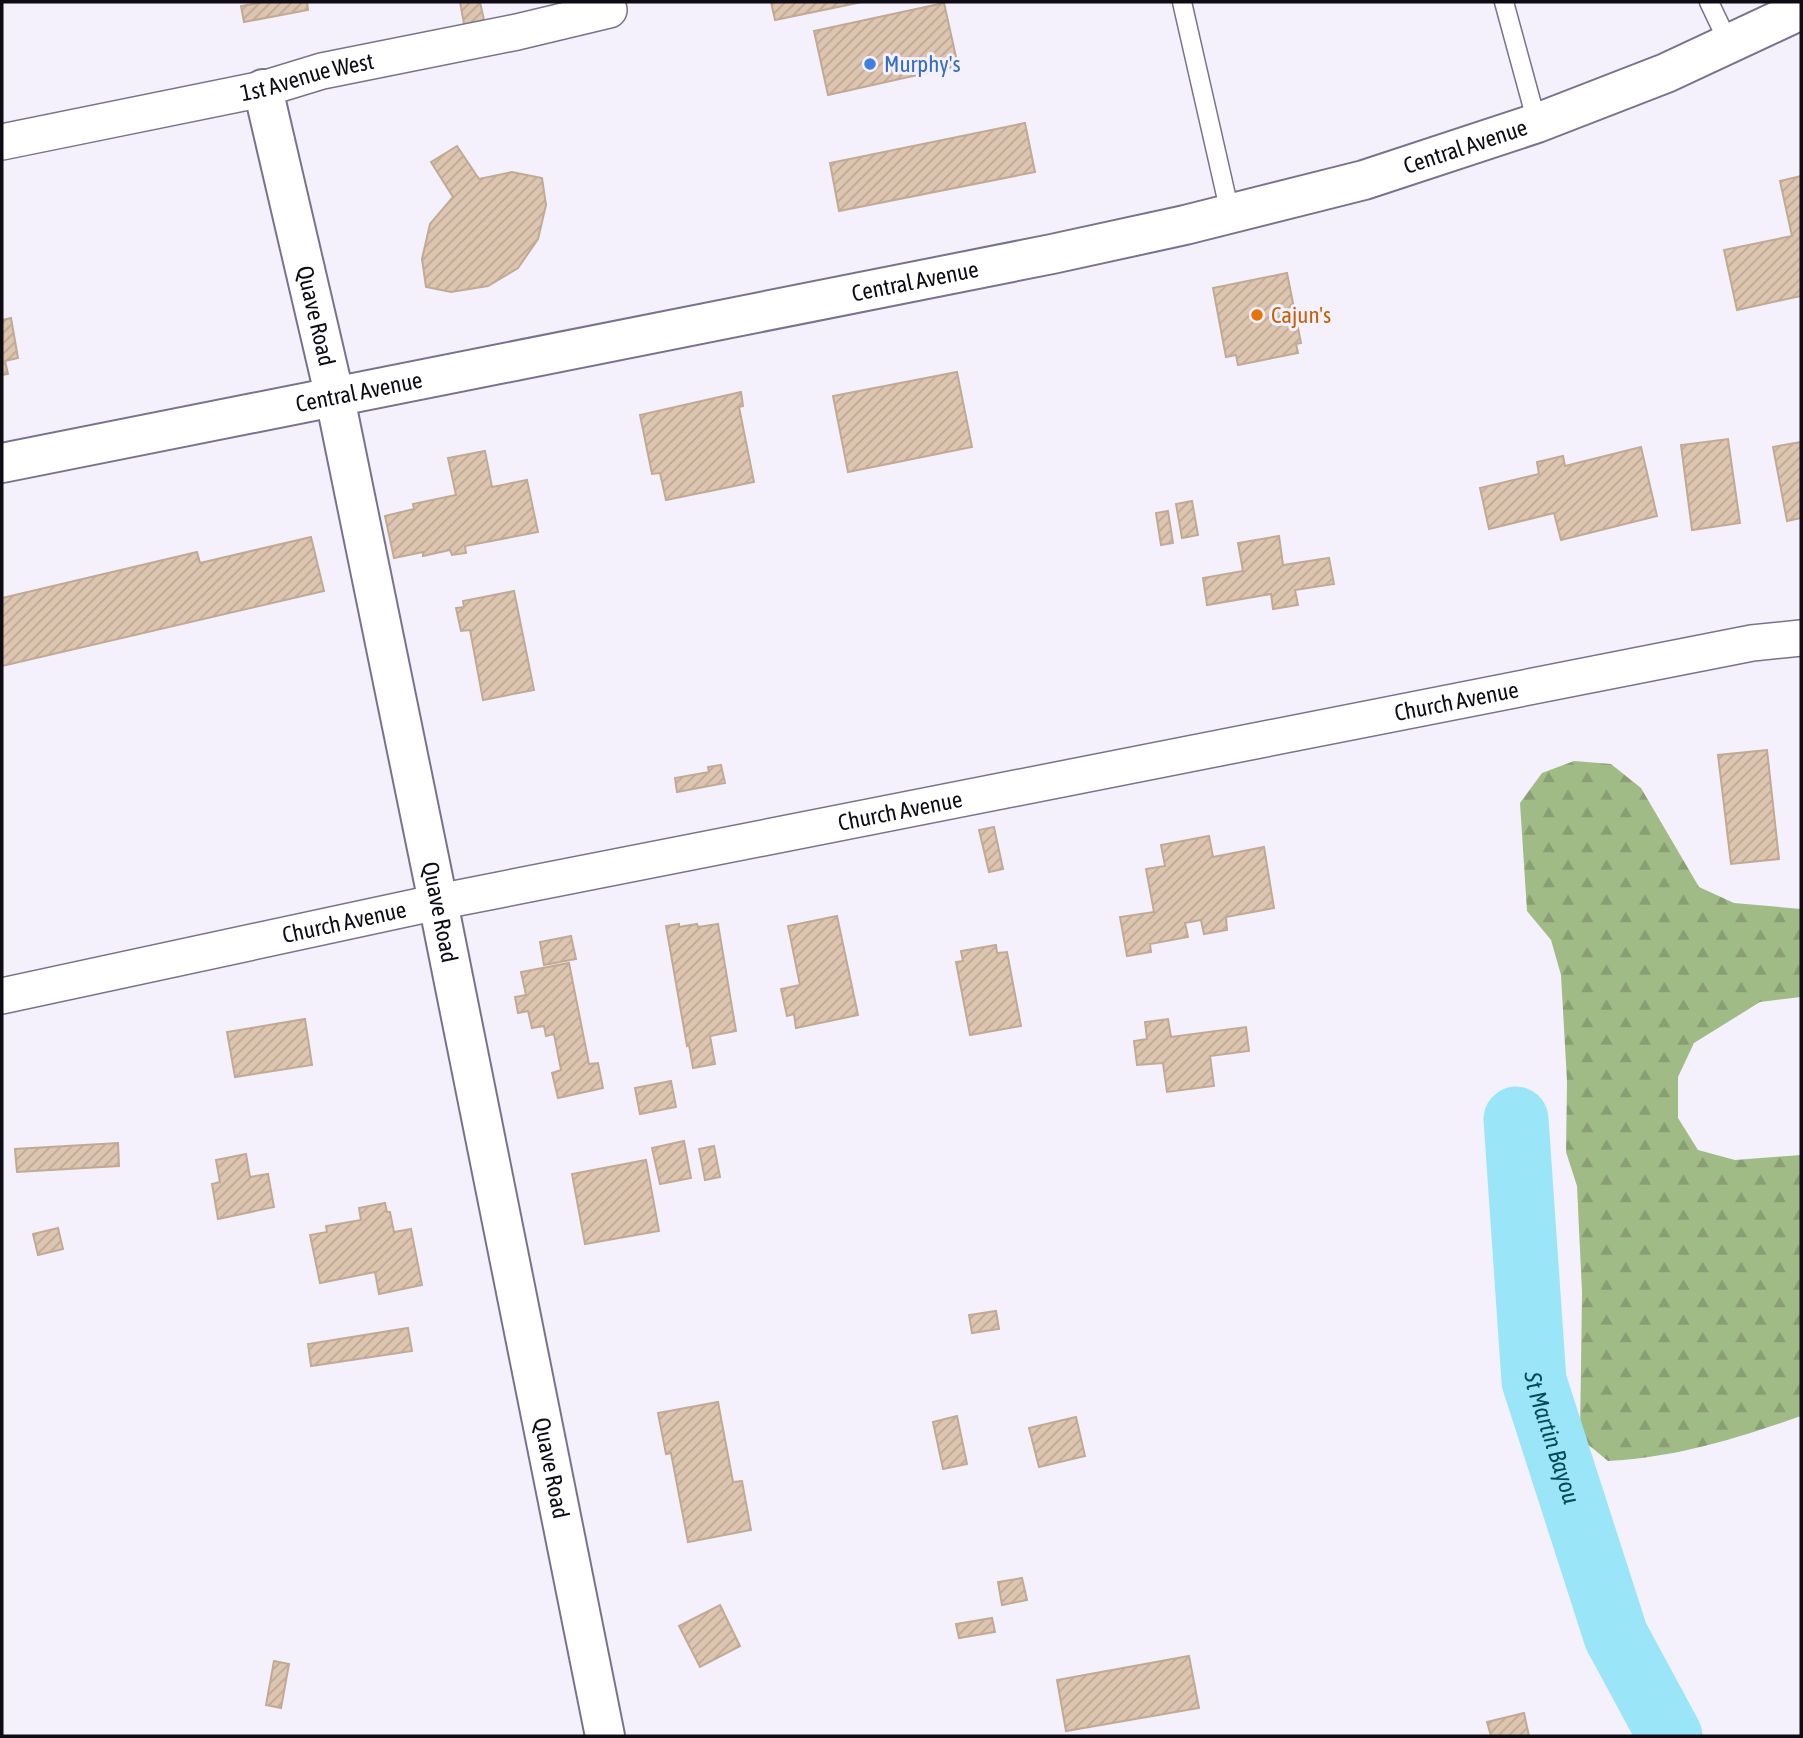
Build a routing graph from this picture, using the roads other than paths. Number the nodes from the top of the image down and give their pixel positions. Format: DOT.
graph roads {
  1 [pos="1182,2"];
  2 [pos="1504,2"];
  3 [pos="1709,2"];
  4 [pos="609,10"];
  5 [pos="1801,10"];
  6 [pos="1729,44"];
  7 [pos="263,89"];
  8 [pos="1537,123"];
  9 [pos="2,142"];
  10 [pos="1230,214"];
  11 [pos="335,398"];
  12 [pos="2,463"];
  13 [pos="1801,638"];
  14 [pos="438,902"];
  15 [pos="2,996"];
  16 [pos="605,1736"];
  1 -- 10 [label="lane"];
  2 -- 8 [label="lane"];
  3 -- 6 [label="lane"];
  4 -- 7 [label="street, 1st Avenue West"];
  5 -- 6 [label="main road, Central Avenue"];
  6 -- 8 [label="main road, Central Avenue"];
  7 -- 9 [label="street, 1st Avenue West"];
  7 -- 11 [label="main road, Quave Road"];
  8 -- 10 [label="main road, Central Avenue"];
  10 -- 11 [label="main road, Central Avenue"];
  11 -- 12 [label="main road, Central Avenue"];
  11 -- 14 [label="main road, Quave Road"];
  13 -- 14 [label="street, Church Avenue"];
  14 -- 15 [label="street, Church Avenue"];
  14 -- 16 [label="main road, Quave Road"];
}
